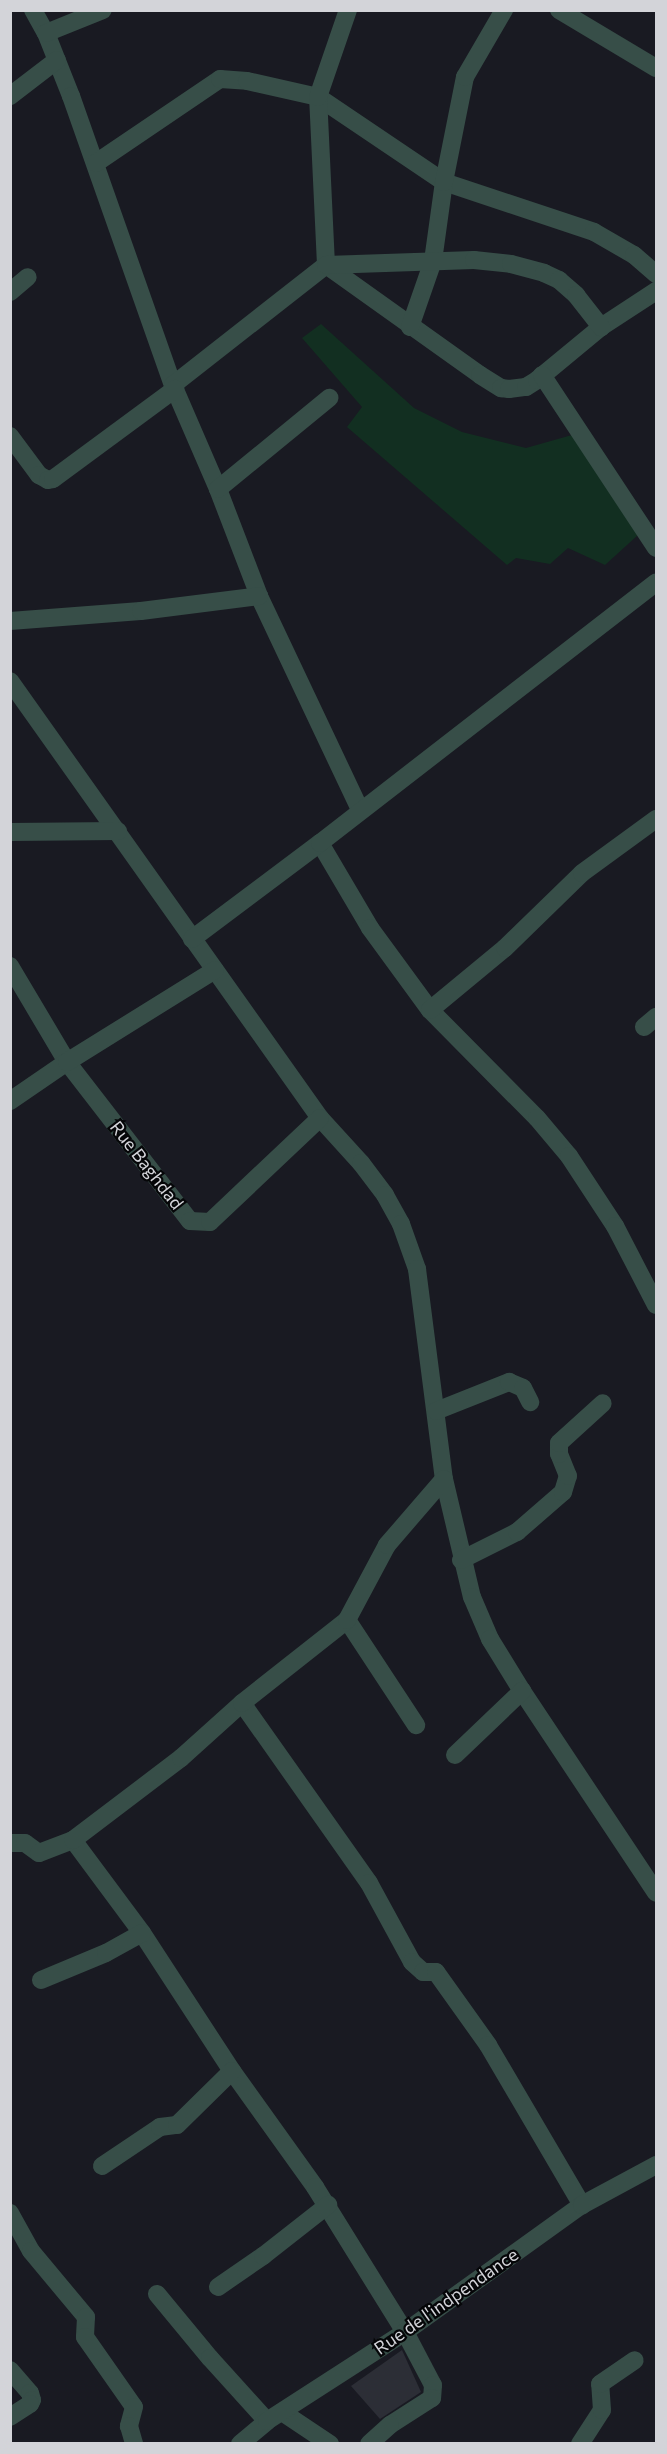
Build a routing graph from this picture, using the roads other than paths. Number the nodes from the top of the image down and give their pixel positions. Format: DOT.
graph roads {
  1 [pos="33,10"];
  2 [pos="103,10"];
  3 [pos="348,10"];
  4 [pos="504,10"];
  5 [pos="559,10"];
  6 [pos="579,15"];
  7 [pos="46,33"];
  8 [pos="57,60"];
  9 [pos="657,68"];
  10 [pos="10,96"];
  11 [pos="318,97"];
  12 [pos="96,163"];
  13 [pos="444,182"];
  14 [pos="433,261"];
  15 [pos="327,265"];
  16 [pos="657,274"];
  17 [pos="28,277"];
  18 [pos="657,291"];
  19 [pos="10,292"];
  20 [pos="410,327"];
  21 [pos="601,327"];
  22 [pos="542,375"];
  23 [pos="174,387"];
  24 [pos="329,398"];
  25 [pos="10,436"];
  26 [pos="218,489"];
  27 [pos="657,548"];
  28 [pos="657,582"];
  29 [pos="259,596"];
  30 [pos="10,621"];
  31 [pos="10,681"];
  32 [pos="360,810"];
  33 [pos="657,819"];
  34 [pos="118,831"];
  35 [pos="10,832"];
  36 [pos="320,843"];
  37 [pos="192,939"];
  38 [pos="10,966"];
  39 [pos="215,970"];
  40 [pos="430,1010"];
  41 [pos="67,1062"];
  42 [pos="10,1101"];
  43 [pos="320,1118"];
  44 [pos="654,1295"];
  45 [pos="530,1402"];
  46 [pos="603,1403"];
  47 [pos="436,1411"];
  48 [pos="444,1479"];
  49 [pos="461,1560"];
  50 [pos="347,1620"];
  51 [pos="522,1691"];
  52 [pos="242,1703"];
  53 [pos="416,1725"];
  54 [pos="455,1755"];
  55 [pos="73,1840"];
  56 [pos="10,1843"];
  57 [pos="657,1893"];
  58 [pos="142,1933"];
  59 [pos="41,1980"];
  60 [pos="232,2071"];
  61 [pos="657,2165"];
  62 [pos="102,2166"];
  63 [pos="328,2205"];
  64 [pos="582,2205"];
  65 [pos="10,2213"];
  66 [pos="218,2287"];
  67 [pos="158,2294"];
  68 [pos="405,2332"];
  69 [pos="635,2360"];
  70 [pos="10,2370"];
  71 [pos="275,2416"];
  72 [pos="10,2417"];
  73 [pos="134,2444"];
  74 [pos="240,2444"];
  75 [pos="330,2444"];
  76 [pos="369,2444"];
  77 [pos="580,2444"];
  1 -- 7 [label="street"];
  2 -- 7 [label="street"];
  3 -- 11 [label="street"];
  4 -- 13 [label="street"];
  5 -- 6 [label="street"];
  6 -- 9 [label="street"];
  7 -- 8 [label="street"];
  8 -- 10 [label="street"];
  8 -- 12 [label="street"];
  11 -- 12 [label="street"];
  11 -- 13 [label="street"];
  11 -- 15 [label="street"];
  12 -- 23 [label="street"];
  13 -- 14 [label="street"];
  13 -- 16 [label="street"];
  14 -- 15 [label="street"];
  14 -- 20 [label="street"];
  14 -- 21 [label="street"];
  15 -- 20 [label="street"];
  15 -- 23 [label="street"];
  17 -- 19 [label="street"];
  18 -- 21 [label="street"];
  20 -- 22 [label="street"];
  21 -- 22 [label="street"];
  22 -- 27 [label="street"];
  23 -- 25 [label="street"];
  23 -- 26 [label="street"];
  24 -- 26 [label="street"];
  26 -- 29 [label="street"];
  28 -- 32 [label="street"];
  29 -- 30 [label="street"];
  29 -- 32 [label="street"];
  31 -- 34 [label="street"];
  32 -- 36 [label="street"];
  33 -- 40 [label="street"];
  34 -- 35 [label="street"];
  34 -- 37 [label="street"];
  36 -- 37 [label="street"];
  36 -- 40 [label="street"];
  37 -- 39 [label="street"];
  38 -- 41 [label="street, Rue Baghdad"];
  39 -- 41 [label="street"];
  39 -- 43 [label="street"];
  40 -- 44 [label="street"];
  41 -- 42 [label="street"];
  41 -- 43 [label="street, Rue Baghdad"];
  43 -- 47 [label="street"];
  45 -- 47 [label="street"];
  46 -- 49 [label="street"];
  47 -- 48 [label="street"];
  48 -- 49 [label="street"];
  48 -- 50 [label="street"];
  49 -- 51 [label="street"];
  50 -- 52 [label="street"];
  50 -- 53 [label="street"];
  51 -- 54 [label="street"];
  51 -- 57 [label="street"];
  52 -- 55 [label="street"];
  52 -- 64 [label="street"];
  55 -- 56 [label="street"];
  55 -- 58 [label="street"];
  58 -- 59 [label="street"];
  58 -- 60 [label="street"];
  60 -- 62 [label="street"];
  60 -- 63 [label="street"];
  61 -- 64 [label="street, Rue de l'indpendance"];
  63 -- 66 [label="street"];
  63 -- 68 [label="street"];
  64 -- 68 [label="street, Rue de l'indpendance"];
  65 -- 73 [label="street"];
  67 -- 71 [label="street"];
  68 -- 71 [label="street, Rue de l'indpendance"];
  68 -- 76 [label="street"];
  69 -- 77 [label="street"];
  70 -- 72 [label="street"];
  71 -- 74 [label="street, Rue de l'indpendance"];
  71 -- 75 [label="street"];
}
